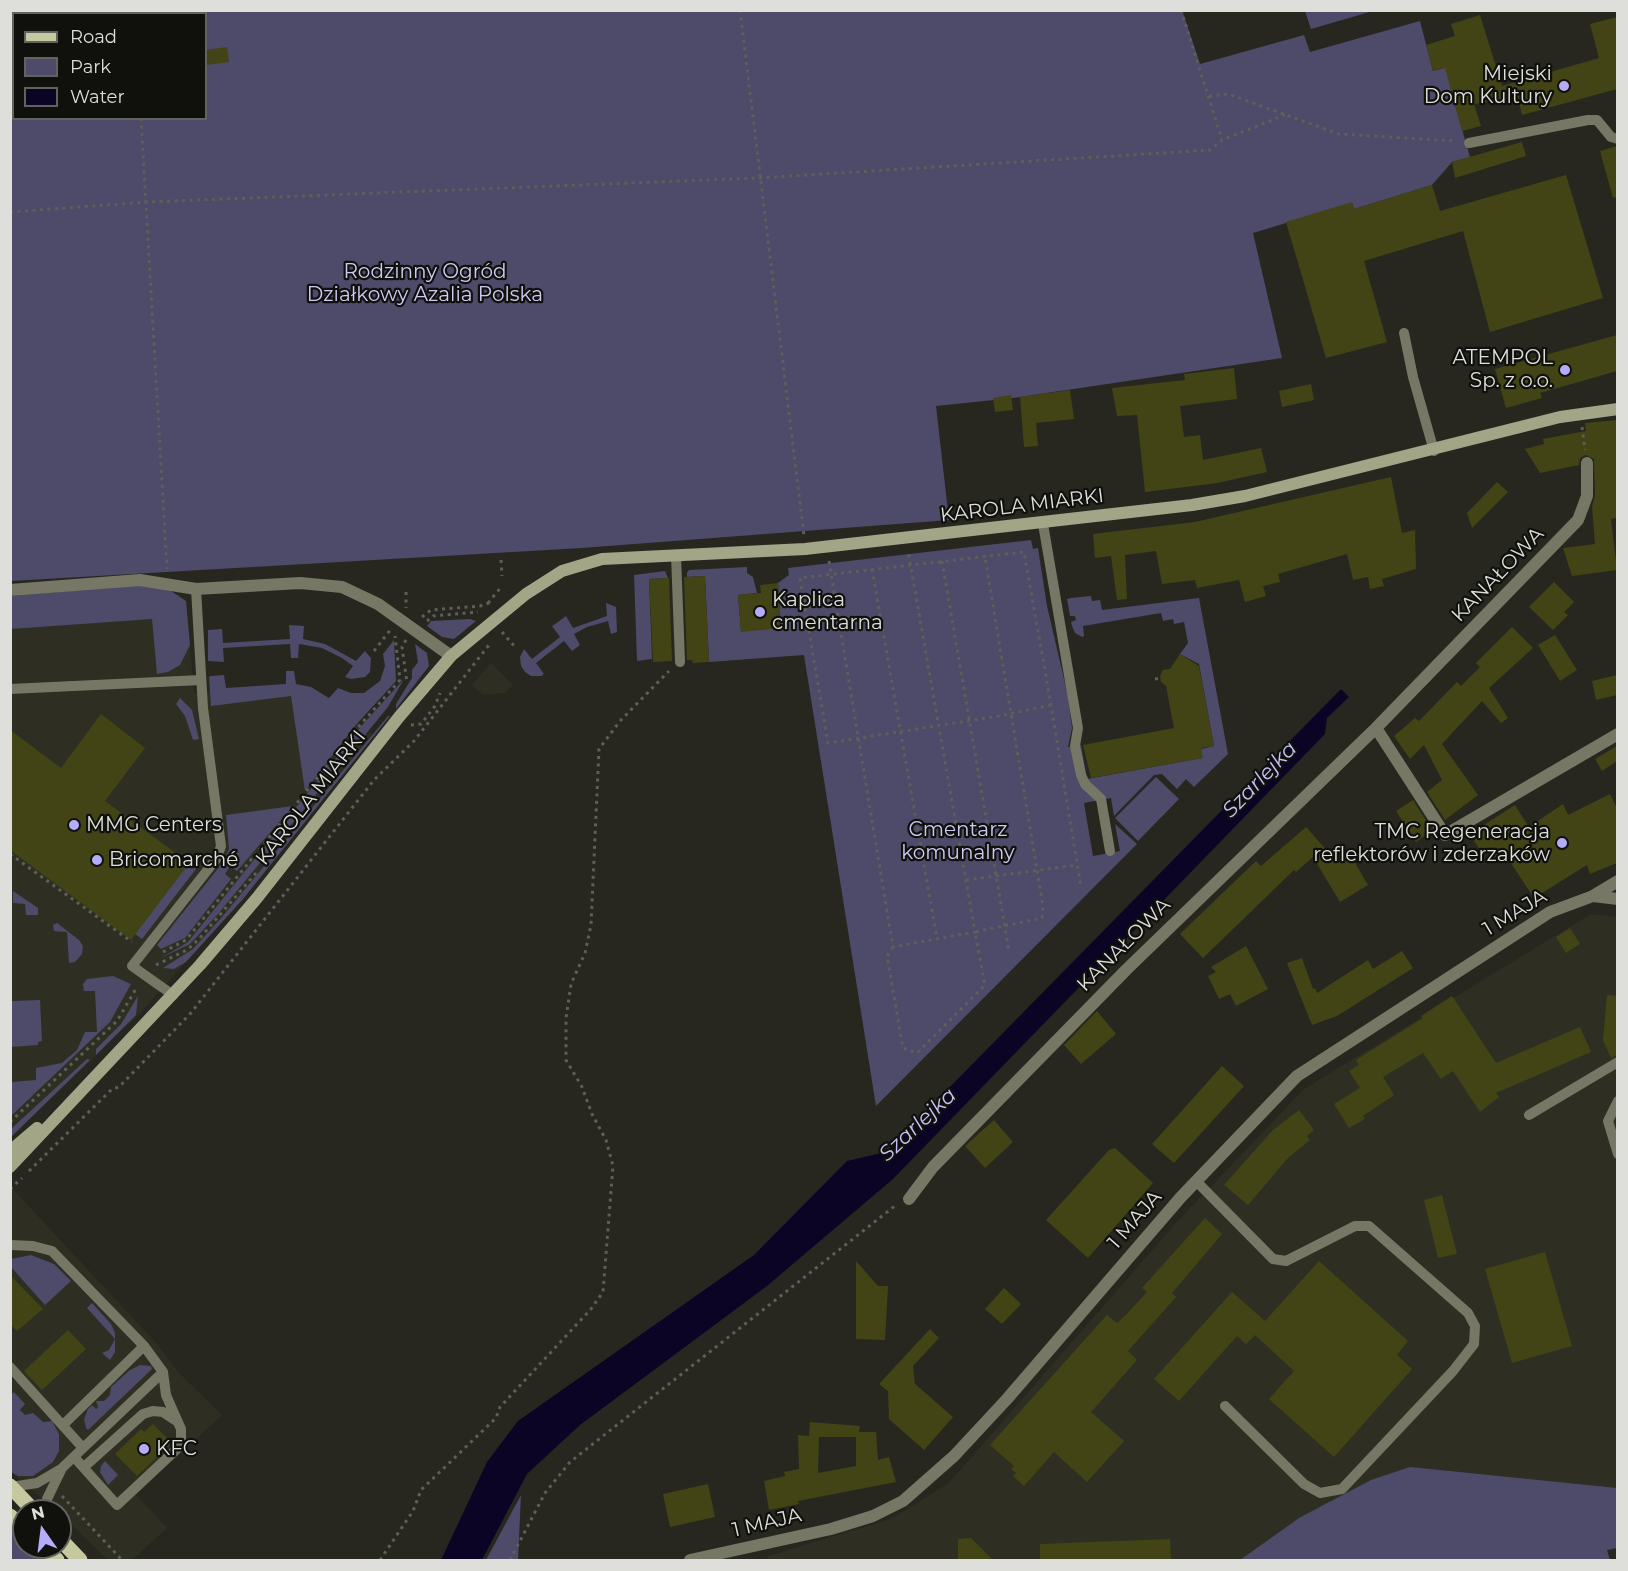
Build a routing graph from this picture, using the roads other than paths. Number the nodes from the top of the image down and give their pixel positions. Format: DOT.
graph roads {
  1 [pos="1617,139"];
  2 [pos="1469,143"];
  3 [pos="1404,333"];
  4 [pos="1617,410"];
  5 [pos="1434,451"];
  6 [pos="1587,463"];
  7 [pos="1042,524"];
  8 [pos="676,555"];
  9 [pos="196,589"];
  10 [pos="10,590"];
  11 [pos="451,657"];
  12 [pos="680,662"];
  13 [pos="201,680"];
  14 [pos="10,689"];
  15 [pos="1376,728"];
  16 [pos="1617,734"];
  17 [pos="1110,851"];
  18 [pos="1617,881"];
  19 [pos="1593,896"];
  20 [pos="1617,899"];
  21 [pos="173,995"];
  22 [pos="1617,1062"];
  23 [pos="77,1095"];
  24 [pos="1617,1101"];
  25 [pos="1529,1115"];
  26 [pos="10,1151"];
  27 [pos="1617,1154"];
  28 [pos="10,1167"];
  29 [pos="1196,1181"];
  30 [pos="909,1200"];
  31 [pos="10,1245"];
  32 [pos="144,1346"];
  33 [pos="10,1367"];
  34 [pos="163,1372"];
  35 [pos="1225,1406"];
  36 [pos="175,1420"];
  37 [pos="63,1425"];
  38 [pos="83,1448"];
  39 [pos="75,1457"];
  40 [pos="84,1467"];
  41 [pos="61,1469"];
  42 [pos="11,1486"];
  43 [pos="23,1499"];
  44 [pos="47,1499"];
  45 [pos="690,1560"];
  1 -- 2 [label="lane"];
  3 -- 5 [label="lane"];
  4 -- 5 [label="street, KAROLA MIARKI"];
  5 -- 7 [label="street, KAROLA MIARKI"];
  6 -- 15 [label="street, KANAŁOWA"];
  7 -- 8 [label="street, KAROLA MIARKI"];
  7 -- 17 [label="lane"];
  8 -- 11 [label="street, KAROLA MIARKI"];
  8 -- 12 [label="lane"];
  9 -- 10 [label="street"];
  9 -- 11 [label="street"];
  9 -- 13 [label="lane"];
  11 -- 21 [label="street, KAROLA MIARKI"];
  13 -- 14 [label="lane"];
  13 -- 21 [label="lane"];
  15 -- 16 [label="street"];
  15 -- 30 [label="street, KANAŁOWA"];
  18 -- 19 [label="street"];
  19 -- 20 [label="street, 1 MAJA"];
  19 -- 29 [label="street, 1 MAJA"];
  21 -- 23 [label="street, KAROLA MIARKI"];
  22 -- 25 [label="lane"];
  23 -- 26 [label="street, KAROLA MIARKI"];
  23 -- 28 [label="street, KAROLA MIARKI"];
  24 -- 27 [label="lane"];
  29 -- 35 [label="lane"];
  29 -- 45 [label="street, 1 MAJA"];
  31 -- 32 [label="lane"];
  32 -- 34 [label="lane"];
  32 -- 37 [label="lane"];
  33 -- 37 [label="lane"];
  34 -- 36 [label="lane"];
  34 -- 38 [label="lane"];
  36 -- 40 [label="lane"];
  36 -- 40 [label="lane"];
  37 -- 38 [label="lane"];
  38 -- 39 [label="lane"];
  39 -- 40 [label="lane"];
  39 -- 41 [label="lane"];
  41 -- 42 [label="lane"];
  41 -- 44 [label="lane"];
  42 -- 43 [label="main road"];
}
